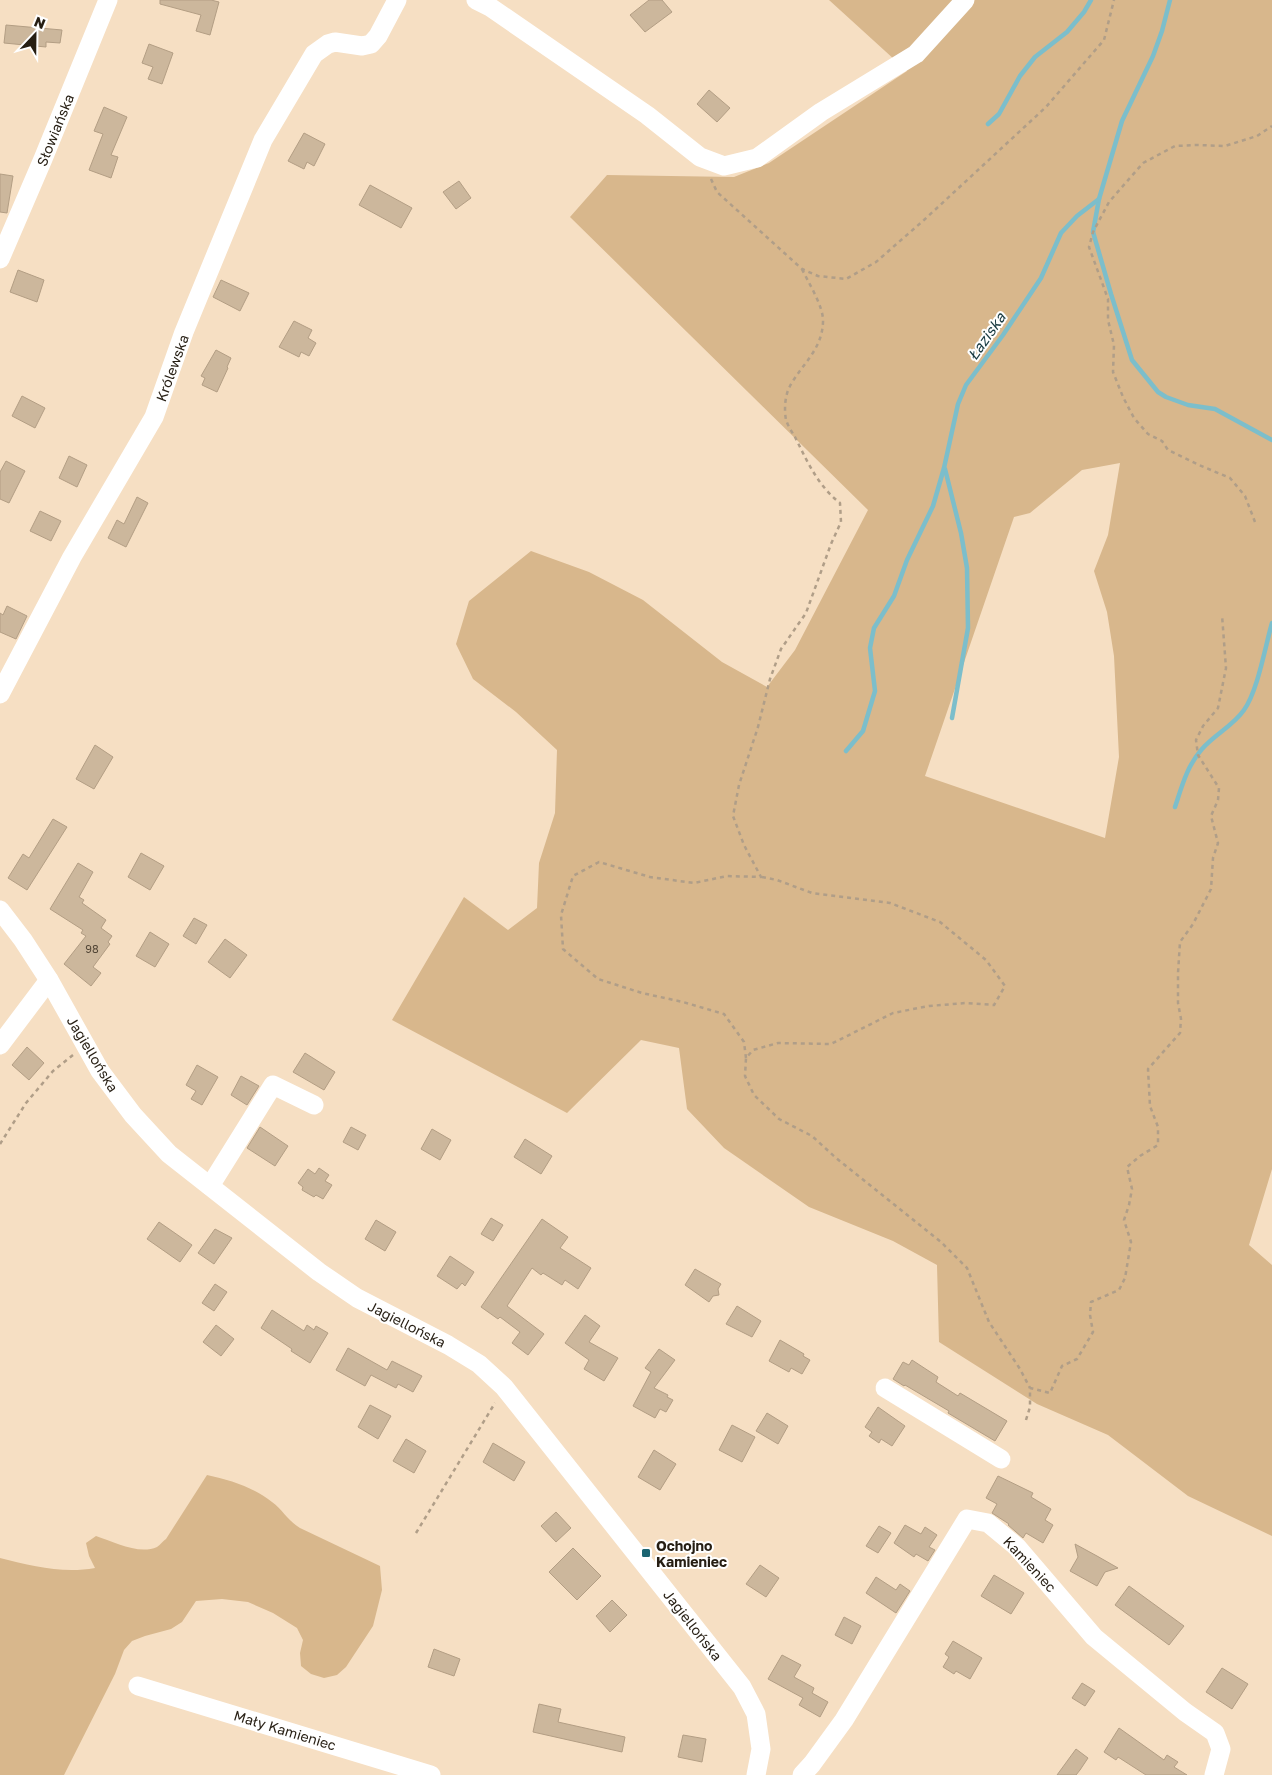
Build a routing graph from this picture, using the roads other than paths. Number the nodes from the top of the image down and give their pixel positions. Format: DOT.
graph roads {
  1 [pos="108,0"];
  2 [pos="397,0"];
  3 [pos="476,0"];
  4 [pos="965,0"];
  5 [pos="0,258"];
  6 [pos="0,694"];
  7 [pos="0,910"];
  8 [pos="49,980"];
  9 [pos="0,1045"];
  10 [pos="314,1104"];
  11 [pos="210,1186"];
  12 [pos="885,1388"];
  13 [pos="1001,1459"];
  14 [pos="138,1686"];
  15 [pos="431,1775"];
  16 [pos="756,1775"];
  17 [pos="802,1775"];
  18 [pos="1214,1775"];
  1 -- 5 [label="street, Słowiańska"];
  2 -- 6 [label="street, Królewska"];
  3 -- 4 [label="street"];
  7 -- 8 [label="street, Jagiellońska"];
  8 -- 9 [label="street"];
  8 -- 11 [label="street, Jagiellońska"];
  10 -- 11 [label="street"];
  11 -- 16 [label="street, Jagiellońska"];
  12 -- 13 [label="street"];
  14 -- 15 [label="street, Mały Kamieniec"];
  17 -- 18 [label="street, Kamieniec"];
}
